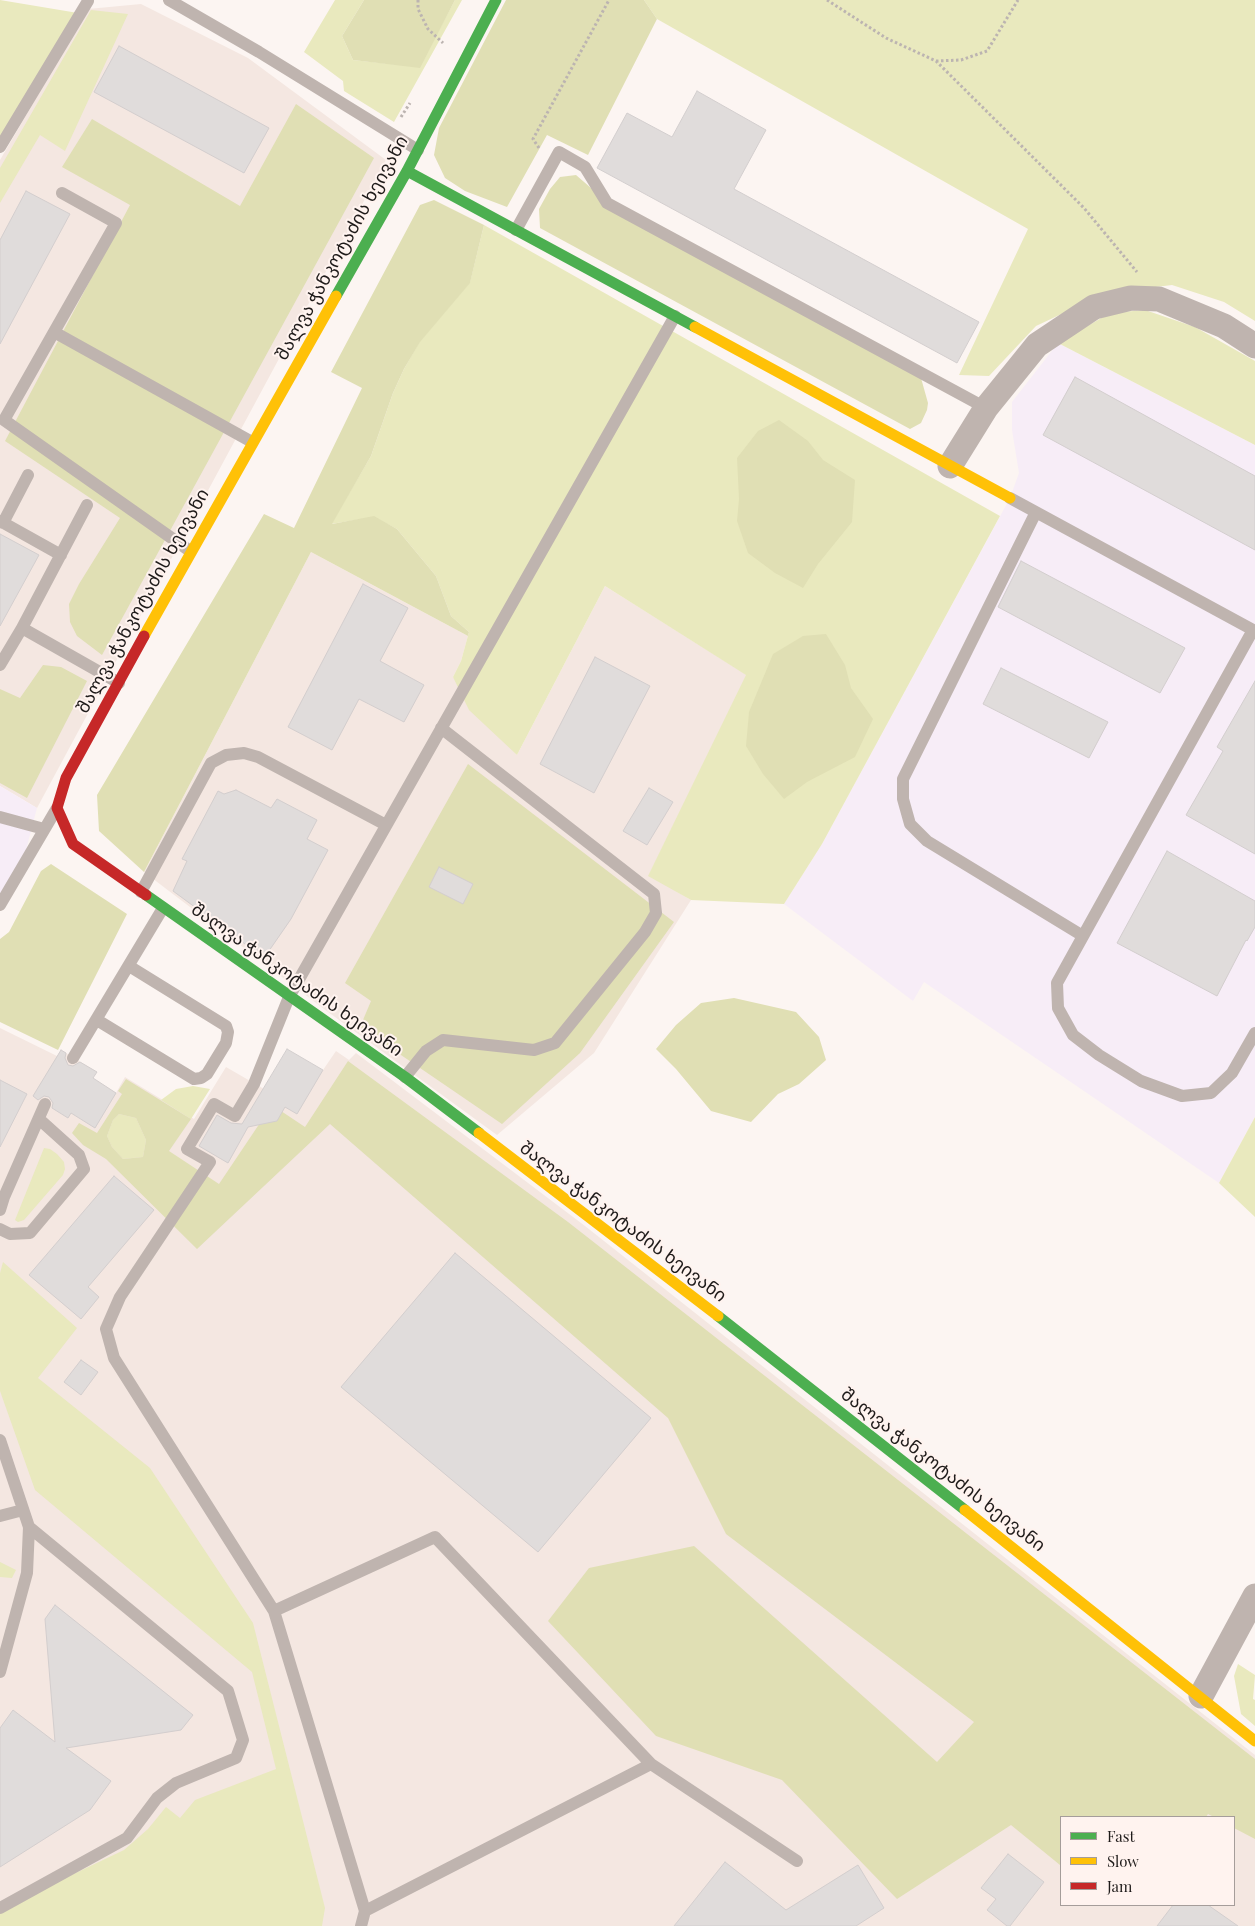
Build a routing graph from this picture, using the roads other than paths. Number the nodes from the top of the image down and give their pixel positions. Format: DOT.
graph roads {
  1 [pos="88,0"];
  2 [pos="169,0"];
  3 [pos="496,0"];
  4 [pos="0,147"];
  5 [pos="418,150"];
  6 [pos="407,170"];
  7 [pos="62,193"];
  8 [pos="516,230"];
  9 [pos="675,316"];
  10 [pos="1224,326"];
  11 [pos="54,332"];
  12 [pos="1255,338"];
  13 [pos="1255,346"];
  14 [pos="986,408"];
  15 [pos="252,442"];
  16 [pos="950,466"];
  17 [pos="28,475"];
  18 [pos="1010,498"];
  19 [pos="87,506"];
  20 [pos="1036,512"];
  21 [pos="2,522"];
  22 [pos="190,551"];
  23 [pos="61,555"];
  24 [pos="22,628"];
  25 [pos="1254,631"];
  26 [pos="0,665"];
  27 [pos="119,682"];
  28 [pos="441,728"];
  29 [pos="57,808"];
  30 [pos="0,817"];
  31 [pos="386,825"];
  32 [pos="44,829"];
  33 [pos="141,892"];
  34 [pos="0,905"];
  35 [pos="163,908"];
  36 [pos="1083,936"];
  37 [pos="129,966"];
  38 [pos="289,997"];
  39 [pos="97,1020"];
  40 [pos="1255,1033"];
  41 [pos="73,1058"];
  42 [pos="405,1077"];
  43 [pos="45,1104"];
  44 [pos="40,1119"];
  45 [pos="0,1210"];
  46 [pos="0,1229"];
  47 [pos="0,1440"];
  48 [pos="23,1510"];
  49 [pos="0,1516"];
  50 [pos="30,1527"];
  51 [pos="1255,1596"];
  52 [pos="274,1611"];
  53 [pos="0,1672"];
  54 [pos="1200,1696"];
  55 [pos="1255,1741"];
  56 [pos="650,1764"];
  57 [pos="797,1861"];
  58 [pos="0,1908"];
  59 [pos="365,1911"];
  60 [pos="360,1926"];
  1 -- 4 [label="lane"];
  2 -- 5 [label="lane"];
  3 -- 5 [label="street, შალვა ჭანკოტაძის ხეივანი"];
  5 -- 6 [label="street, შალვა ჭანკოტაძის ხეივანი"];
  6 -- 8 [label="street"];
  6 -- 15 [label="street, შალვა ჭანკოტაძის ხეივანი"];
  7 -- 11 [label="lane"];
  8 -- 9 [label="street"];
  8 -- 14 [label="lane"];
  9 -- 16 [label="street"];
  9 -- 28 [label="lane"];
  10 -- 12 [label="lane"];
  10 -- 13 [label="street"];
  10 -- 14 [label="street"];
  11 -- 15 [label="lane"];
  11 -- 22 [label="lane"];
  14 -- 16 [label="street"];
  15 -- 22 [label="street, შალვა ჭანკოტაძის ხეივანი"];
  16 -- 18 [label="street"];
  17 -- 21 [label="lane"];
  18 -- 20 [label="lane"];
  19 -- 23 [label="lane"];
  20 -- 25 [label="lane"];
  20 -- 36 [label="lane"];
  21 -- 23 [label="lane"];
  22 -- 27 [label="street, შალვა ჭანკოტაძის ხეივანი"];
  23 -- 24 [label="lane"];
  24 -- 26 [label="lane"];
  24 -- 27 [label="lane"];
  25 -- 36 [label="lane"];
  27 -- 29 [label="street, შალვა ჭანკოტაძის ხეივანი"];
  28 -- 31 [label="lane"];
  28 -- 42 [label="lane"];
  29 -- 32 [label="lane"];
  29 -- 33 [label="street, შალვა ჭანკოტაძის ხეივანი"];
  30 -- 32 [label="lane"];
  31 -- 33 [label="lane"];
  31 -- 38 [label="lane"];
  32 -- 34 [label="lane"];
  33 -- 35 [label="street, შალვა ჭანკოტაძის ხეივანი"];
  35 -- 37 [label="lane"];
  35 -- 38 [label="street, შალვა ჭანკოტაძის ხეივანი"];
  36 -- 40 [label="lane"];
  37 -- 39 [label="lane"];
  37 -- 39 [label="lane"];
  38 -- 42 [label="street, შალვა ჭანკოტაძის ხეივანი"];
  38 -- 52 [label="lane"];
  39 -- 41 [label="lane"];
  42 -- 54 [label="street, შალვა ჭანკოტაძის ხეივანი"];
  43 -- 44 [label="lane"];
  44 -- 45 [label="lane"];
  44 -- 46 [label="lane"];
  47 -- 48 [label="lane"];
  48 -- 49 [label="lane"];
  48 -- 50 [label="lane"];
  50 -- 53 [label="lane"];
  50 -- 58 [label="lane"];
  51 -- 54 [label="street"];
  52 -- 56 [label="lane"];
  52 -- 59 [label="lane"];
  54 -- 55 [label="street, შალვა ჭანკოტაძის ხეივანი"];
  56 -- 57 [label="lane"];
  56 -- 59 [label="lane"];
  59 -- 60 [label="lane"];
}
